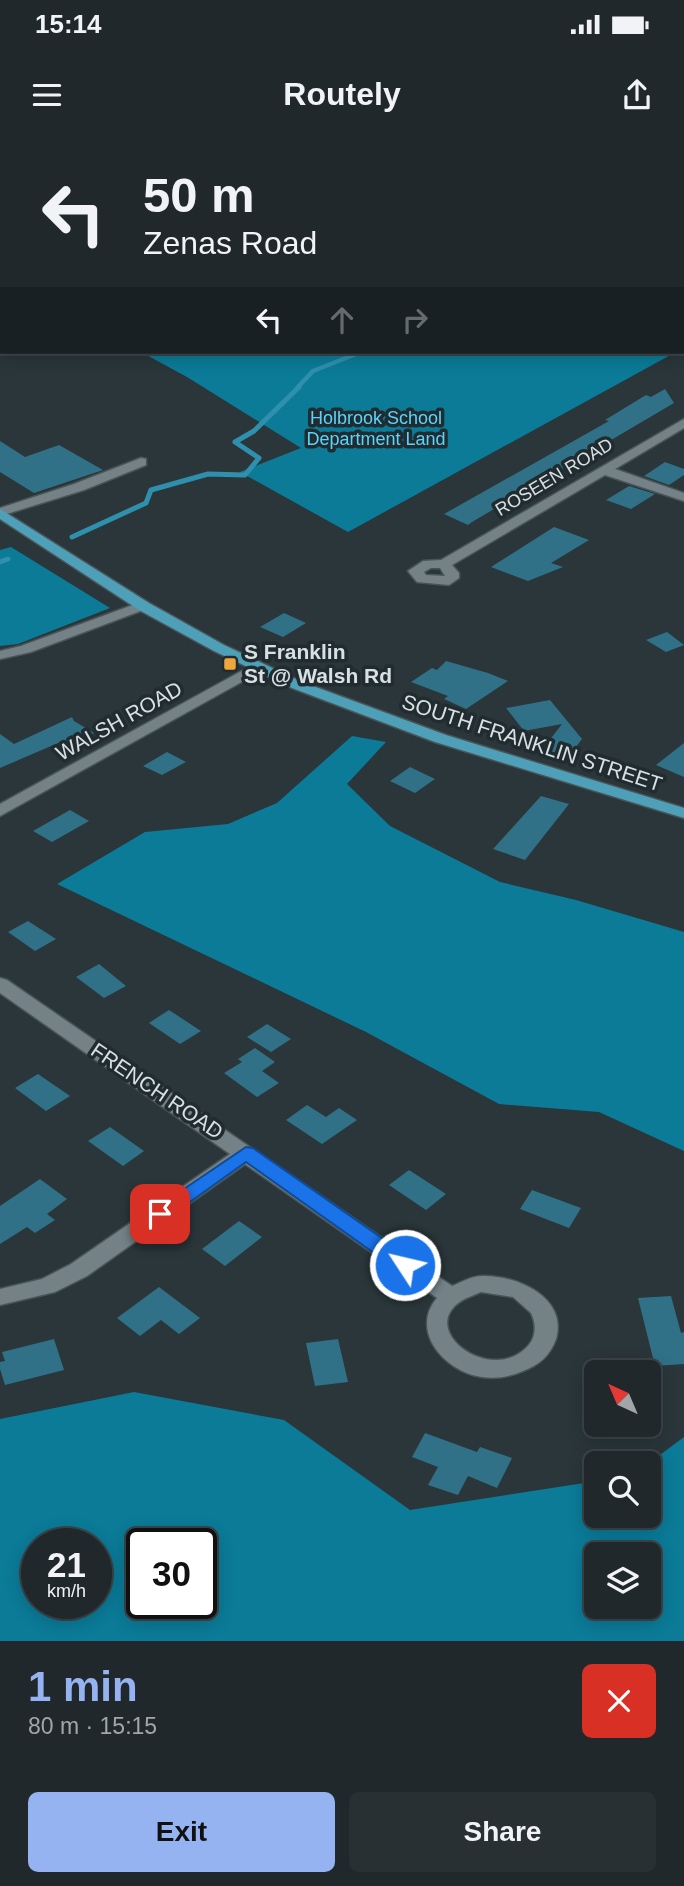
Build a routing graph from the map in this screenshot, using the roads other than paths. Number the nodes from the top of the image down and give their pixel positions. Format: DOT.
graph roads {
  1 [pos="684,423"];
  2 [pos="141,463"];
  3 [pos="604,470"];
  4 [pos="684,497"];
  5 [pos="0,512"];
  6 [pos="444,564"];
  7 [pos="141,606"];
  8 [pos="0,655"];
  9 [pos="258,667"];
  10 [pos="0,811"];
  11 [pos="684,813"];
  12 [pos="0,984"];
  13 [pos="246,1153"];
  14 [pos="450,1296"];
  15 [pos="0,1297"];
  1 -- 3 [label="street, ROSEEN ROAD"];
  2 -- 5 [label="street"];
  3 -- 4 [label="street"];
  3 -- 6 [label="street, ROSEEN ROAD"];
  5 -- 7 [label="main road, SOUTH FRANKLIN STREET"];
  7 -- 8 [label="street"];
  7 -- 9 [label="main road, SOUTH FRANKLIN STREET"];
  9 -- 10 [label="street, WALSH ROAD"];
  9 -- 11 [label="main road, SOUTH FRANKLIN STREET"];
  12 -- 13 [label="street, FRENCH ROAD"];
  13 -- 14 [label="street, FRENCH ROAD"];
  13 -- 15 [label="street"];
  14 -- 14 [label="street"];
}
